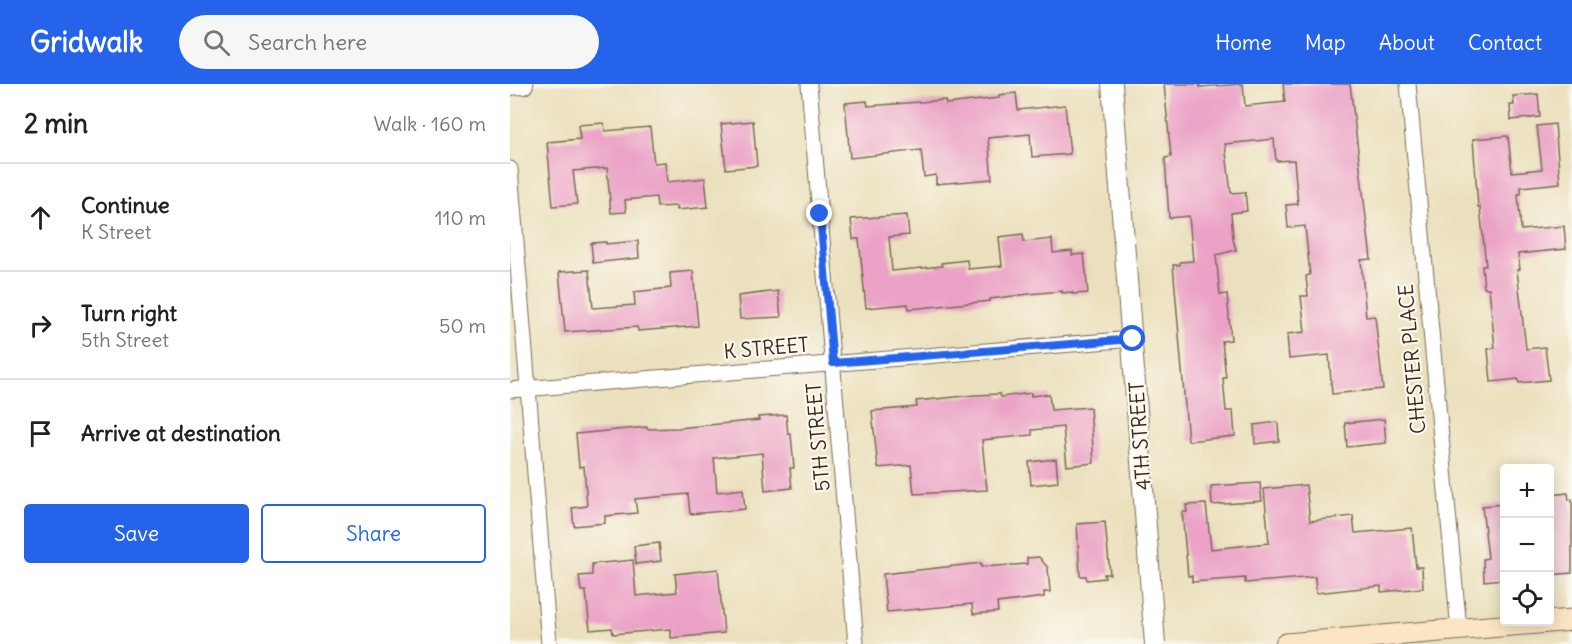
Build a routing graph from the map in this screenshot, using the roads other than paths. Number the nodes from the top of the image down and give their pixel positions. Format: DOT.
graph roads {
  1 [pos="523,84"];
  2 [pos="809,84"];
  3 [pos="1112,84"];
  4 [pos="1408,84"];
  5 [pos="510,85"];
  6 [pos="510,169"];
  7 [pos="1133,339"];
  8 [pos="833,363"];
  9 [pos="528,389"];
  10 [pos="510,390"];
  11 [pos="1572,620"];
  12 [pos="1459,630"];
  13 [pos="549,644"];
  14 [pos="856,644"];
  15 [pos="1155,644"];
  16 [pos="1286,644"];
  1 -- 5 [label="street"];
  2 -- 8 [label="street, 5TH STREET"];
  3 -- 7 [label="street, 4TH STREET"];
  4 -- 12 [label="street, CHESTER PLACE"];
  6 -- 9 [label="street"];
  7 -- 8 [label="street, K STREET"];
  7 -- 15 [label="street, 4TH STREET"];
  8 -- 9 [label="street, K STREET"];
  8 -- 14 [label="street, 5TH STREET"];
  9 -- 10 [label="street, K STREET"];
  9 -- 13 [label="street"];
  11 -- 12 [label="main road"];
  12 -- 16 [label="main road"];
}
